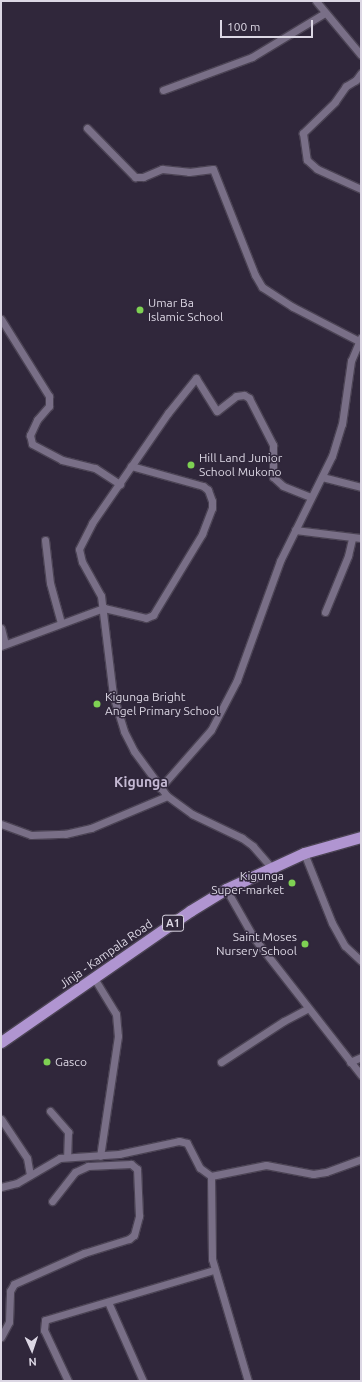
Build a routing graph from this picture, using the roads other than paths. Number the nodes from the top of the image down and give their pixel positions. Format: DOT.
graph roads {
  1 [pos="316,1"];
  2 [pos="325,13"];
  3 [pos="361,54"];
  4 [pos="361,73"];
  5 [pos="164,90"];
  6 [pos="88,128"];
  7 [pos="361,189"];
  8 [pos="1,319"];
  9 [pos="360,345"];
  10 [pos="131,466"];
  11 [pos="322,477"];
  12 [pos="120,484"];
  13 [pos="361,487"];
  14 [pos="310,497"];
  15 [pos="294,530"];
  16 [pos="352,538"];
  17 [pos="361,538"];
  18 [pos="45,540"];
  19 [pos="104,608"];
  20 [pos="325,612"];
  21 [pos="61,623"];
  22 [pos="1,628"];
  23 [pos="3,645"];
  24 [pos="160,788"];
  25 [pos="167,796"];
  26 [pos="1,824"];
  27 [pos="361,837"];
  28 [pos="304,853"];
  29 [pos="271,867"];
  30 [pos="226,889"];
  31 [pos="361,961"];
  32 [pos="94,978"];
  33 [pos="307,1009"];
  34 [pos="1,1042"];
  35 [pos="361,1057"];
  36 [pos="221,1062"];
  37 [pos="350,1062"];
  38 [pos="361,1074"];
  39 [pos="50,1111"];
  40 [pos="1,1119"];
  41 [pos="67,1156"];
  42 [pos="100,1156"];
  43 [pos="361,1159"];
  44 [pos="30,1175"];
  45 [pos="211,1176"];
  46 [pos="1,1187"];
  47 [pos="52,1201"];
  48 [pos="214,1270"];
  49 [pos="108,1302"];
  50 [pos="1,1337"];
  51 [pos="68,1381"];
  52 [pos="142,1381"];
  53 [pos="248,1381"];
  1 -- 2 [label="street"];
  2 -- 3 [label="street"];
  2 -- 5 [label="street"];
  4 -- 7 [label="street"];
  6 -- 9 [label="street"];
  8 -- 12 [label="street"];
  9 -- 11 [label="street"];
  10 -- 12 [label="street"];
  10 -- 14 [label="street"];
  10 -- 19 [label="street"];
  11 -- 13 [label="street"];
  11 -- 14 [label="street"];
  12 -- 19 [label="street"];
  14 -- 15 [label="street"];
  15 -- 16 [label="street"];
  15 -- 24 [label="street"];
  16 -- 17 [label="street"];
  16 -- 20 [label="street"];
  18 -- 21 [label="street"];
  19 -- 21 [label="street"];
  19 -- 24 [label="street"];
  21 -- 23 [label="street"];
  22 -- 23 [label="street"];
  24 -- 25 [label="street"];
  25 -- 26 [label="street"];
  25 -- 29 [label="street"];
  27 -- 28 [label="highway, Jinja - Kampala Road / A1"];
  28 -- 29 [label="highway, Jinja - Kampala Road / A1"];
  28 -- 31 [label="street"];
  29 -- 30 [label="highway, Jinja - Kampala Road / A1"];
  30 -- 32 [label="highway, Jinja - Kampala Road / A1"];
  30 -- 33 [label="street"];
  32 -- 34 [label="highway, Jinja - Kampala Road / A1"];
  32 -- 42 [label="street"];
  33 -- 36 [label="street"];
  33 -- 37 [label="street"];
  35 -- 37 [label="street"];
  37 -- 38 [label="street"];
  39 -- 41 [label="street"];
  40 -- 44 [label="street"];
  41 -- 42 [label="street"];
  41 -- 44 [label="street"];
  42 -- 45 [label="street"];
  43 -- 45 [label="street"];
  44 -- 46 [label="street"];
  45 -- 48 [label="street"];
  47 -- 50 [label="street"];
  48 -- 49 [label="street"];
  48 -- 53 [label="street"];
  49 -- 51 [label="street"];
  49 -- 52 [label="street"];
}
